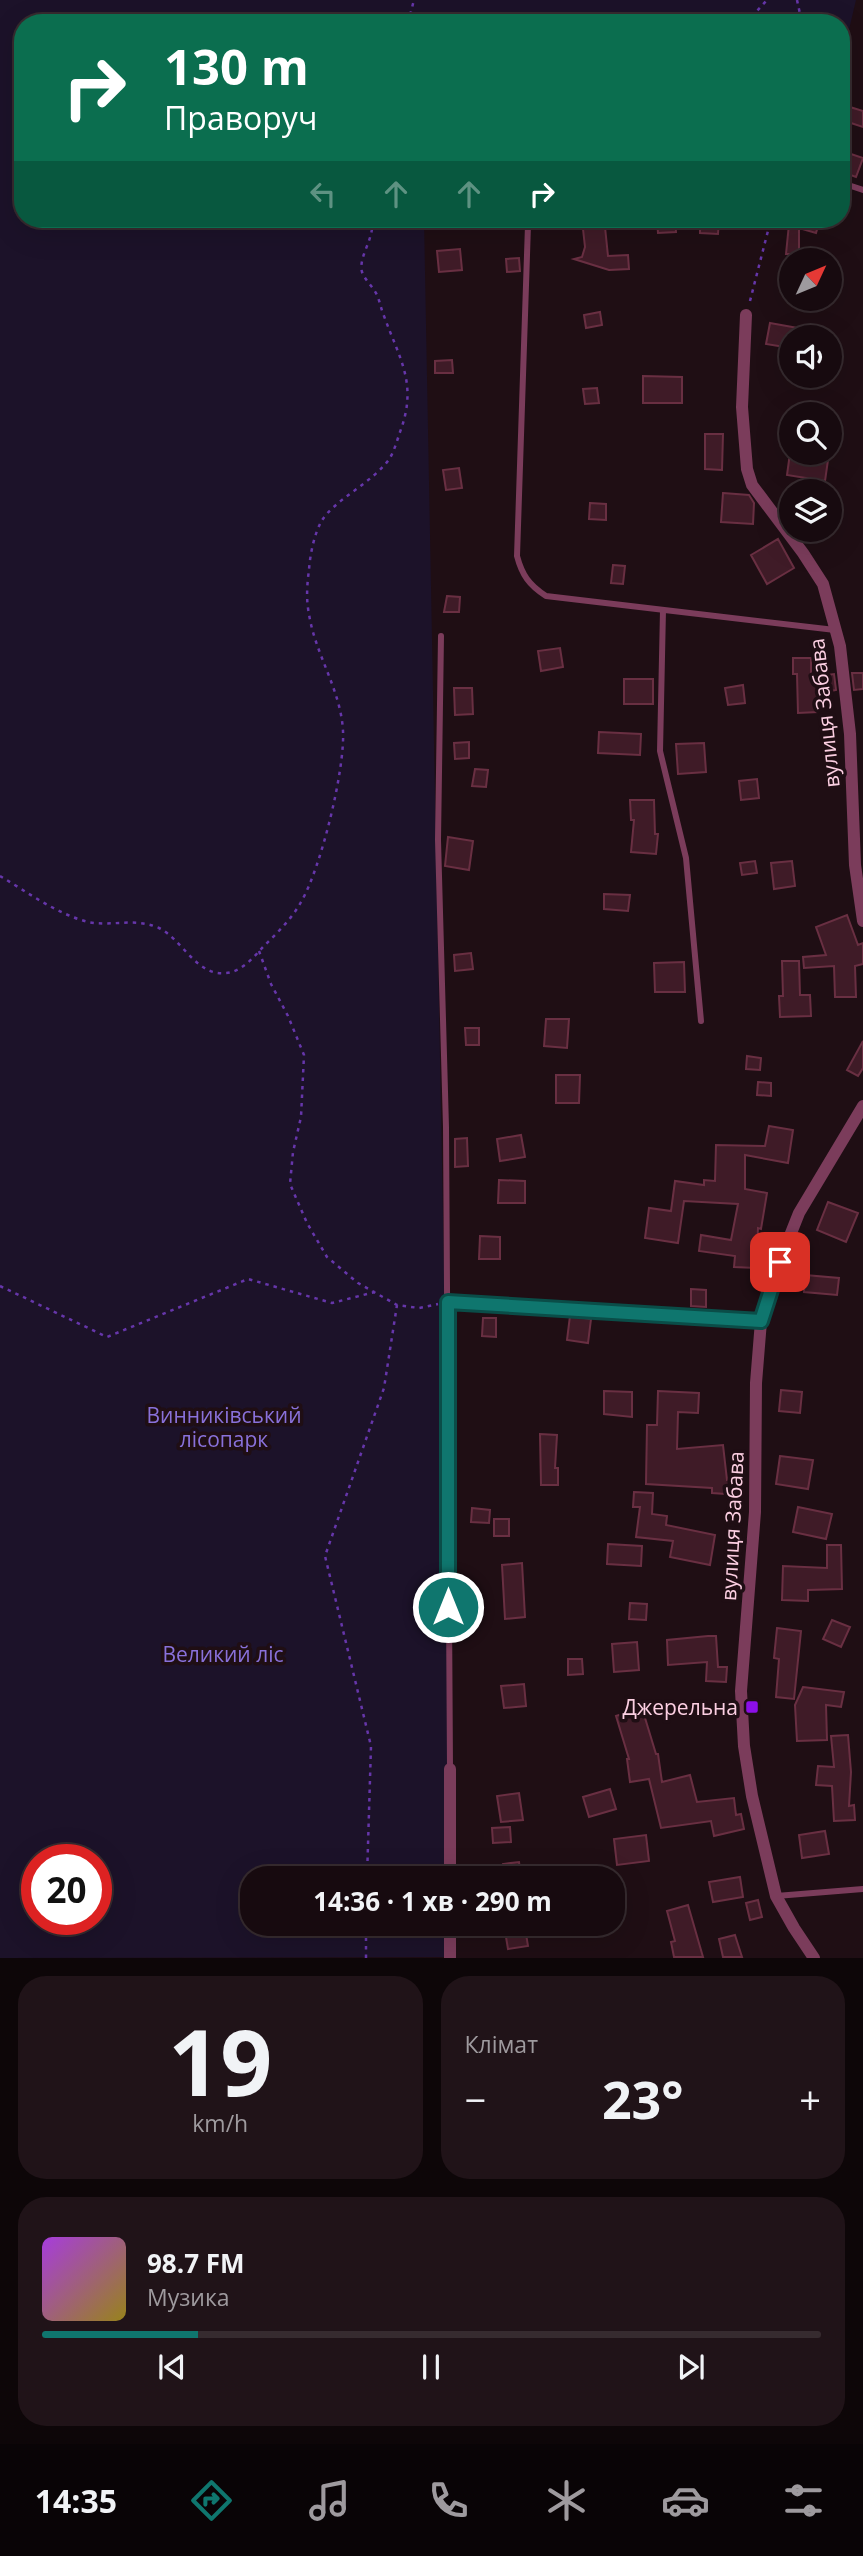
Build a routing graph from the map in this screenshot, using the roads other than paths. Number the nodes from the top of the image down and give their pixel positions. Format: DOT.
graph roads {
  1 [pos="528,228"];
  2 [pos="746,315"];
  3 [pos="663,610"];
  4 [pos="835,630"];
  5 [pos="441,636"];
  6 [pos="863,921"];
  7 [pos="701,1021"];
  8 [pos="863,1106"];
  9 [pos="448,1302"];
  10 [pos="761,1321"];
  11 [pos="450,1769"];
  12 [pos="450,1866"];
  13 [pos="863,1889"];
  14 [pos="776,1895"];
  15 [pos="450,1936"];
  16 [pos="450,1958"];
  17 [pos="814,1958"];
  1 -- 3 [label="lane"];
  2 -- 4 [label="street, вулиця Забава"];
  3 -- 4 [label="lane"];
  3 -- 7 [label="lane"];
  4 -- 6 [label="street, вулиця Забава"];
  5 -- 9 [label="lane"];
  8 -- 10 [label="street, вулиця Забава"];
  9 -- 10 [label="lane"];
  9 -- 11 [label="lane"];
  10 -- 14 [label="street, вулиця Забава"];
  11 -- 12 [label="street"];
  13 -- 14 [label="lane"];
  14 -- 17 [label="street, вулиця Забава"];
  15 -- 16 [label="street"];
}
